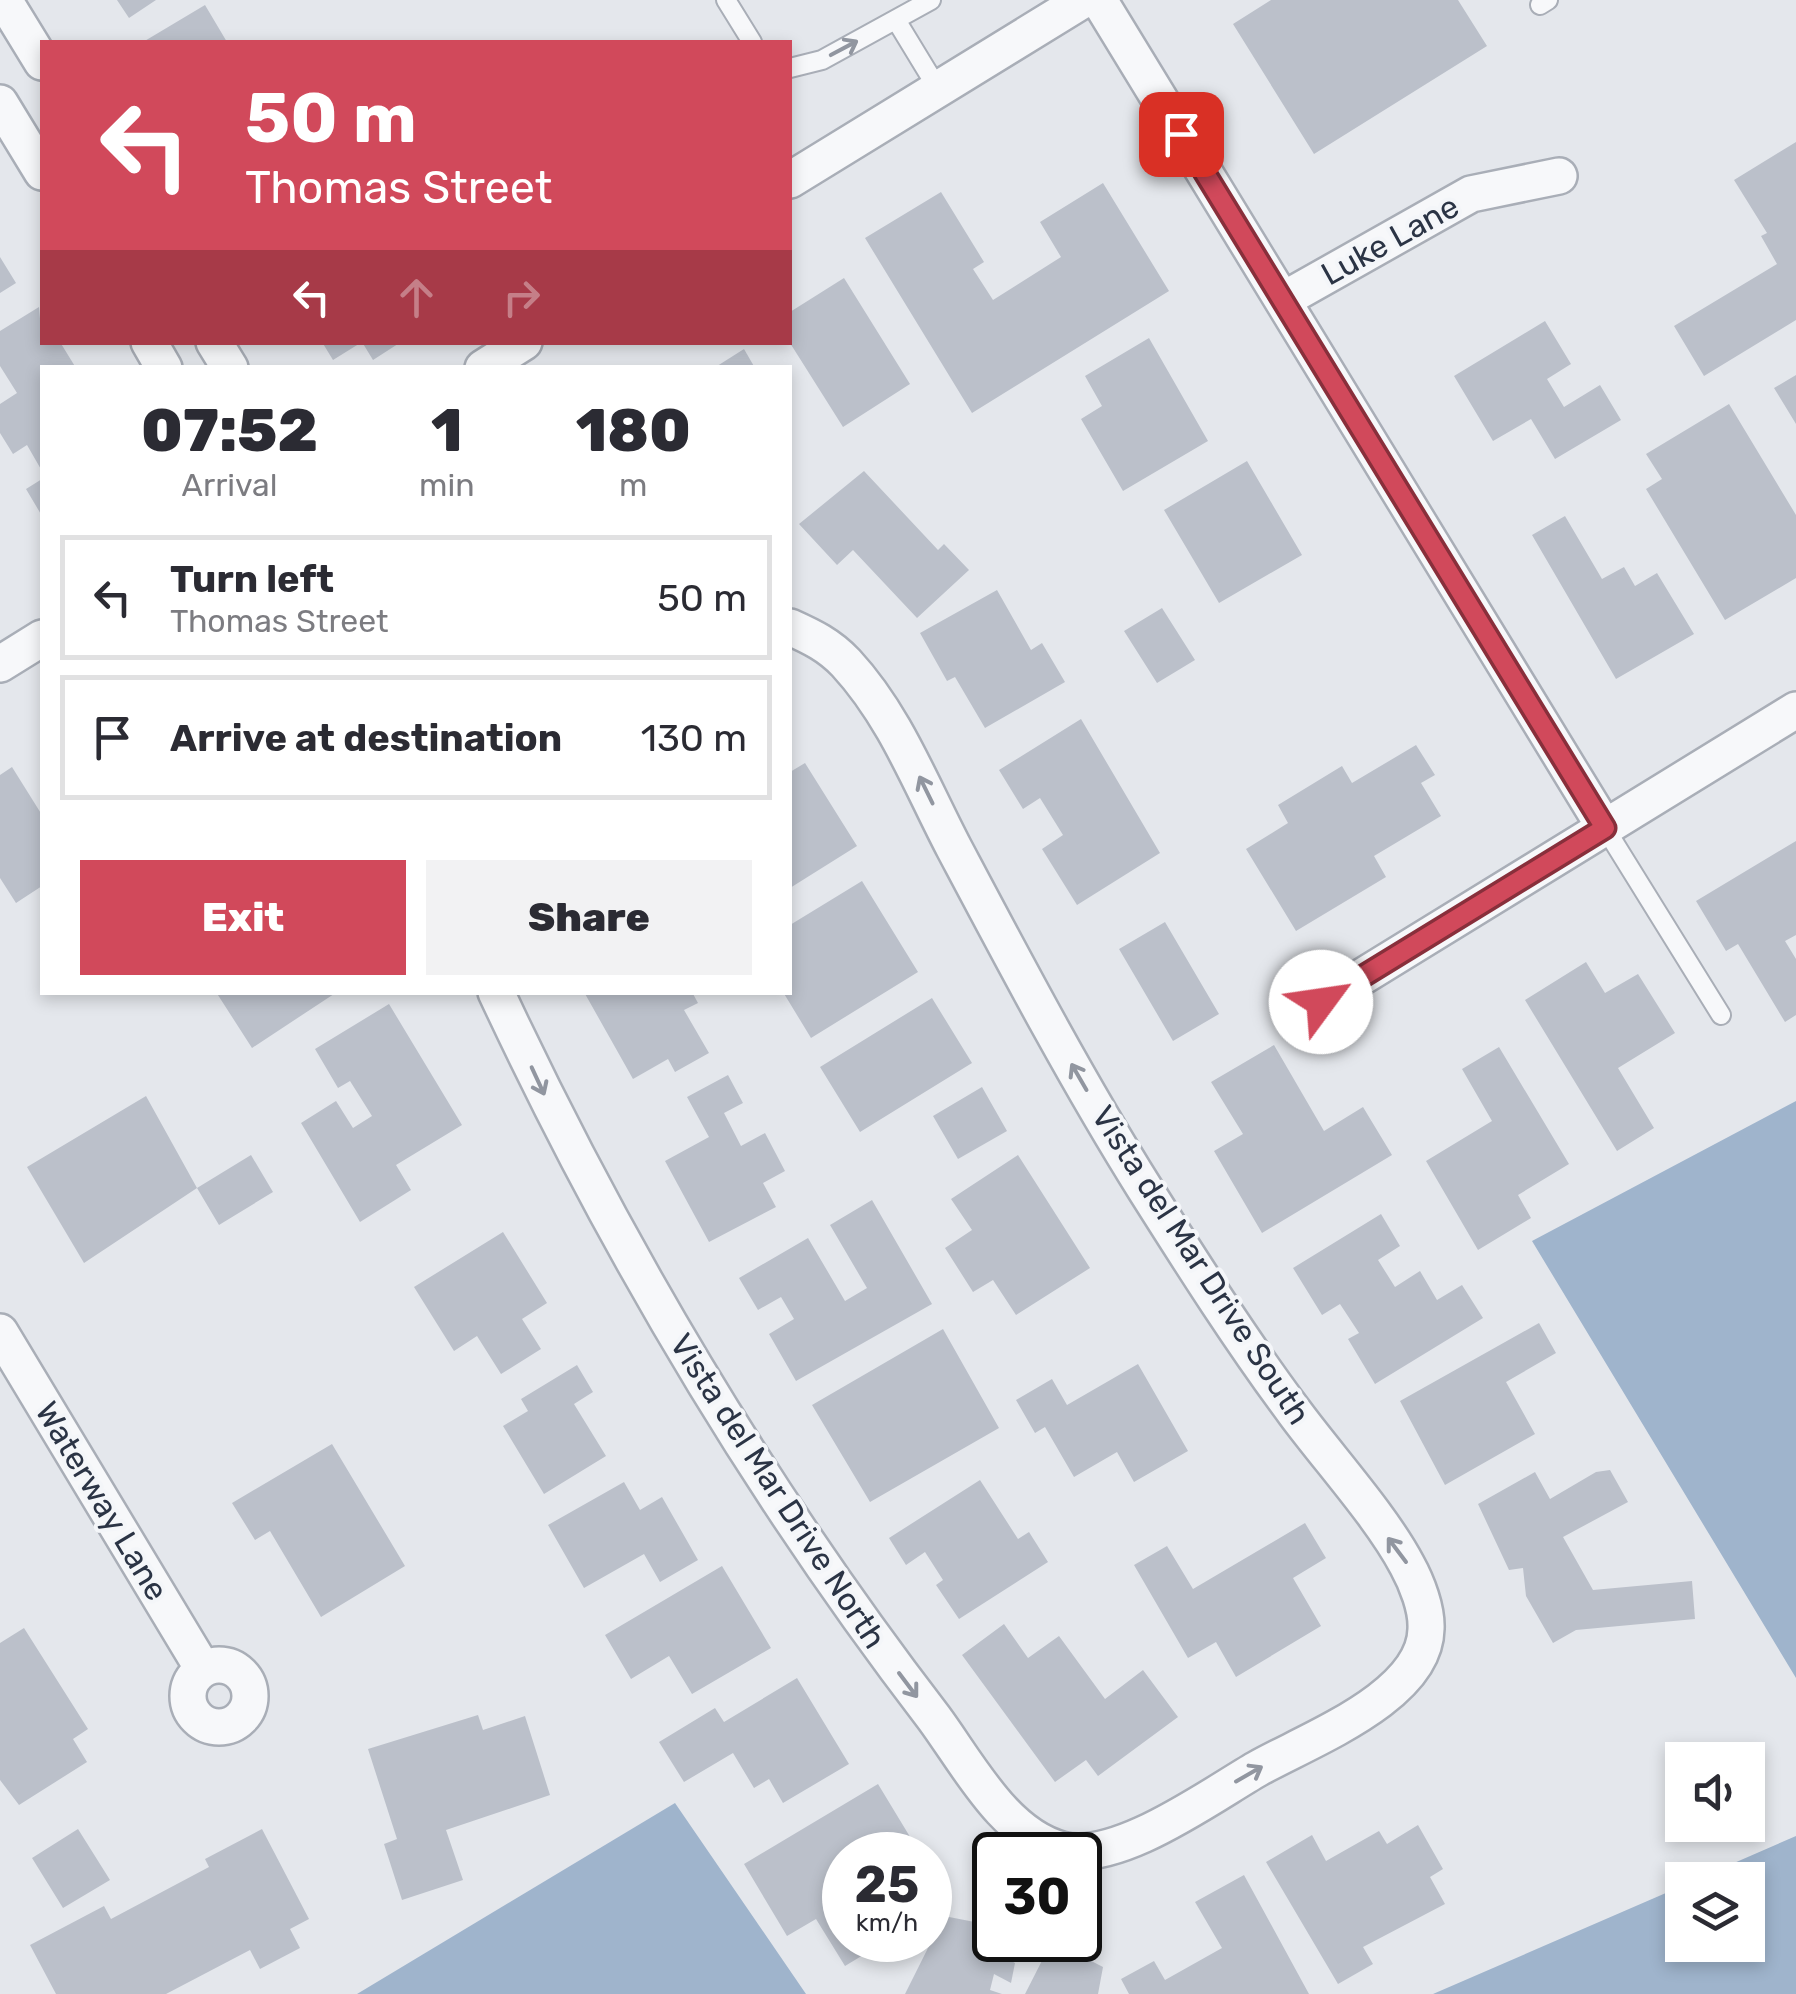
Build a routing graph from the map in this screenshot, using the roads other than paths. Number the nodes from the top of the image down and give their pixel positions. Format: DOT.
graph roads {
  1 [pos="4,0"];
  2 [pos="726,0"];
  3 [pos="931,0"];
  4 [pos="1083,0"];
  5 [pos="1099,0"];
  6 [pos="896,20"];
  7 [pos="751,40"];
  8 [pos="40,59"];
  9 [pos="792,68"];
  10 [pos="938,89"];
  11 [pos="0,103"];
  12 [pos="40,169"];
  13 [pos="1559,176"];
  14 [pos="792,179"];
  15 [pos="1283,300"];
  16 [pos="519,345"];
  17 [pos="489,365"];
  18 [pos="792,628"];
  19 [pos="40,639"];
  20 [pos="0,664"];
  21 [pos="1796,710"];
  22 [pos="1605,828"];
  23 [pos="497,995"];
  24 [pos="1321,1002"];
  25 [pos="1720,1016"];
  26 [pos="0,1332"];
  27 [pos="203,1669"];
  28 [pos="1164,1822"];
  1 -- 8 [label="street"];
  2 -- 7 [label="lane"];
  3 -- 6 [label="lane"];
  4 -- 10 [label="street"];
  5 -- 15 [label="street"];
  9 -- 6 [label="lane, one-way"];
  6 -- 10 [label="lane"];
  10 -- 14 [label="street"];
  11 -- 12 [label="street"];
  13 -- 15 [label="street, Luke Lane"];
  15 -- 22 [label="street"];
  16 -- 17 [label="street"];
  28 -- 18 [label="street, Vista del Mar Drive South, one-way"];
  19 -- 20 [label="street"];
  21 -- 22 [label="street"];
  22 -- 24 [label="street"];
  22 -- 25 [label="lane"];
  23 -- 28 [label="street, Vista del Mar Drive North, one-way"];
  26 -- 27 [label="street, Waterway Lane"];
}
